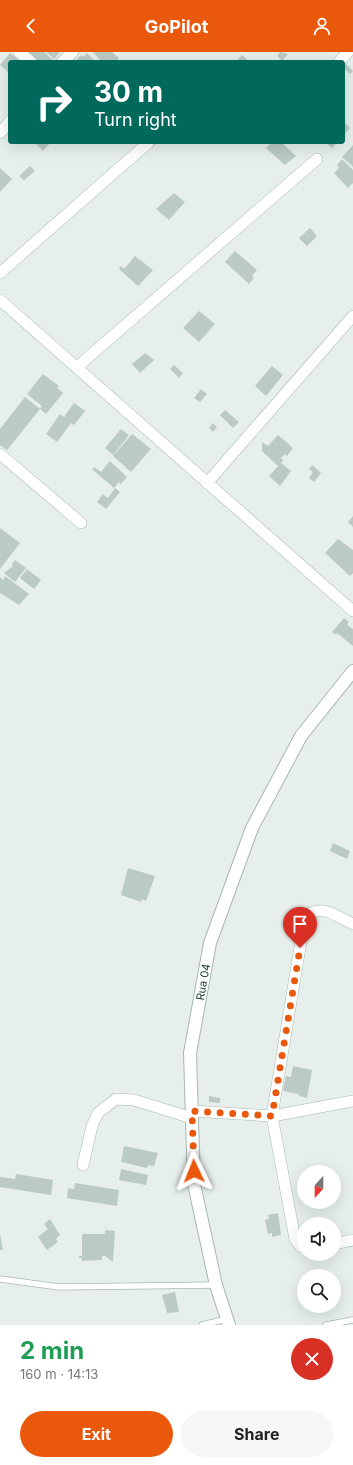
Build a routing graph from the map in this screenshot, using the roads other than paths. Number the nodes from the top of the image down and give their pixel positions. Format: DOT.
graph roads {
  1 [pos="19,52"];
  2 [pos="73,52"];
  3 [pos="348,52"];
  4 [pos="29,60"];
  5 [pos="64,60"];
  6 [pos="341,60"];
  7 [pos="8,123"];
  8 [pos="0,133"];
  9 [pos="147,144"];
  10 [pos="317,159"];
  11 [pos="0,273"];
  12 [pos="0,300"];
  13 [pos="353,316"];
  14 [pos="76,367"];
  15 [pos="0,454"];
  16 [pos="207,483"];
  17 [pos="81,522"];
  18 [pos="353,611"];
  19 [pos="353,671"];
  20 [pos="353,924"];
  21 [pos="353,1101"];
  22 [pos="192,1115"];
  23 [pos="272,1116"];
  24 [pos="83,1165"];
  25 [pos="353,1240"];
  26 [pos="297,1242"];
  27 [pos="341,1243"];
  28 [pos="0,1279"];
  29 [pos="216,1285"];
  30 [pos="353,1320"];
  31 [pos="228,1322"];
  32 [pos="202,1325"];
  33 [pos="326,1325"];
  1 -- 4 [label="street"];
  2 -- 5 [label="street"];
  3 -- 6 [label="street"];
  7 -- 8 [label="street"];
  9 -- 11 [label="street"];
  10 -- 14 [label="street"];
  12 -- 14 [label="street"];
  13 -- 16 [label="street"];
  14 -- 16 [label="street"];
  15 -- 17 [label="street"];
  16 -- 18 [label="street"];
  19 -- 22 [label="street, Rua 04"];
  20 -- 23 [label="street"];
  21 -- 23 [label="street"];
  22 -- 23 [label="street"];
  22 -- 24 [label="street"];
  22 -- 29 [label="street, Rua 04"];
  23 -- 26 [label="street"];
  25 -- 27 [label="street"];
  28 -- 29 [label="lane"];
  29 -- 31 [label="street, Rua 04"];
  30 -- 33 [label="lane"];
  31 -- 32 [label="lane"];
}
